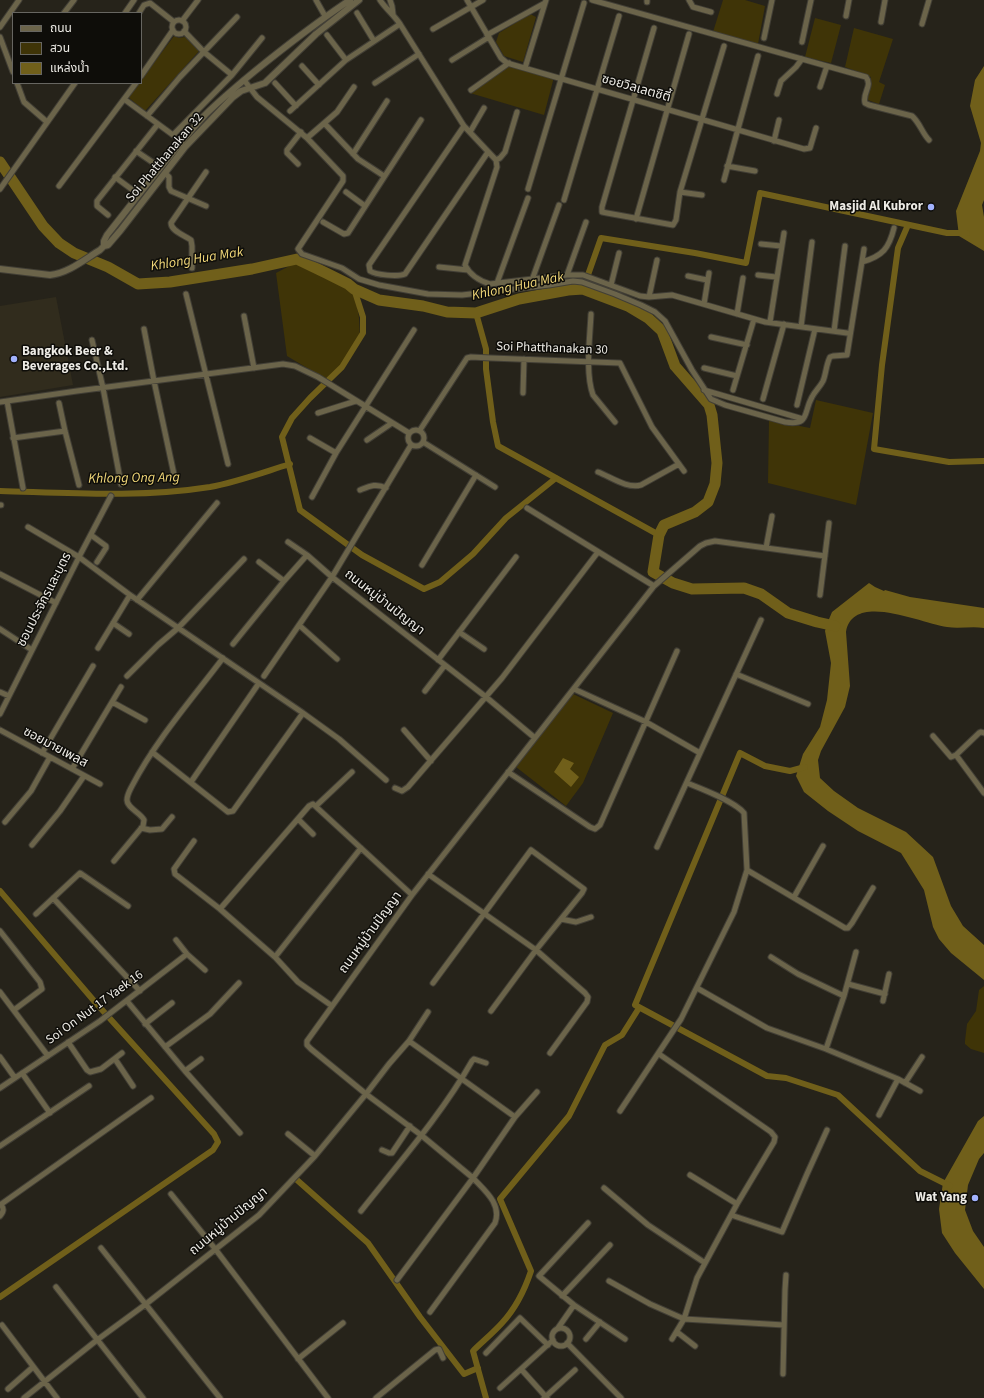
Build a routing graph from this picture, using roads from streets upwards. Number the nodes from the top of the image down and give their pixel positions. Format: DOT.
graph roads {
  1 [pos="19,0"];
  2 [pos="74,0"];
  3 [pos="134,0"];
  4 [pos="198,0"];
  5 [pos="316,0"];
  6 [pos="350,0"];
  7 [pos="359,0"];
  8 [pos="380,0"];
  9 [pos="390,0"];
  10 [pos="467,0"];
  11 [pos="483,0"];
  12 [pos="592,0"];
  13 [pos="689,0"];
  14 [pos="772,0"];
  15 [pos="811,0"];
  16 [pos="849,0"];
  17 [pos="886,0"];
  18 [pos="929,0"];
  19 [pos="546,2"];
  20 [pos="584,3"];
  21 [pos="470,7"];
  22 [pos="65,12"];
  23 [pos="126,12"];
  24 [pos="140,12"];
  25 [pos="711,12"];
  26 [pos="357,13"];
  27 [pos="393,14"];
  28 [pos="325,16"];
  29 [pos="619,16"];
  30 [pos="846,16"];
  31 [pos="237,17"];
  32 [pos="182,21"];
  33 [pos="174,22"];
  34 [pos="881,22"];
  35 [pos="400,24"];
  36 [pos="922,24"];
  37 [pos="0,27"];
  38 [pos="654,28"];
  39 [pos="434,29"];
  40 [pos="173,30"];
  41 [pos="184,32"];
  42 [pos="689,34"];
  43 [pos="327,35"];
  44 [pos="488,36"];
  45 [pos="0,37"];
  46 [pos="262,38"];
  47 [pos="764,38"];
  48 [pos="374,41"];
  49 [pos="802,42"];
  50 [pos="724,46"];
  51 [pos="204,52"];
  52 [pos="419,54"];
  53 [pos="758,56"];
  54 [pos="802,59"];
  55 [pos="346,60"];
  56 [pos="452,60"];
  57 [pos="509,63"];
  58 [pos="302,66"];
  59 [pos="827,66"];
  60 [pos="525,68"];
  61 [pos="12,69"];
  62 [pos="142,75"];
  63 [pos="232,75"];
  64 [pos="560,78"];
  65 [pos="244,80"];
  66 [pos="376,82"];
  67 [pos="275,83"];
  68 [pos="17,84"];
  69 [pos="74,84"];
  70 [pos="135,84"];
  71 [pos="319,84"];
  72 [pos="354,87"];
  73 [pos="820,87"];
  74 [pos="250,88"];
  75 [pos="597,89"];
  76 [pos="471,90"];
  77 [pos="777,94"];
  78 [pos="124,98"];
  79 [pos="633,100"];
  80 [pos="387,101"];
  81 [pos="296,106"];
  82 [pos="484,108"];
  83 [pos="667,110"];
  84 [pos="290,112"];
  85 [pos="517,112"];
  86 [pos="146,116"];
  87 [pos="421,120"];
  88 [pos="702,120"];
  89 [pos="780,120"];
  90 [pos="47,122"];
  91 [pos="158,124"];
  92 [pos="325,124"];
  93 [pos="464,126"];
  94 [pos="816,128"];
  95 [pos="738,130"];
  96 [pos="301,132"];
  97 [pos="470,132"];
  98 [pos="307,138"];
  99 [pos="929,140"];
  100 [pos="774,141"];
  101 [pos="136,151"];
  102 [pos="488,152"];
  103 [pos="353,154"];
  104 [pos="496,160"];
  105 [pos="155,164"];
  106 [pos="298,164"];
  107 [pos="727,166"];
  108 [pos="755,171"];
  109 [pos="206,172"];
  110 [pos="165,173"];
  111 [pos="384,176"];
  112 [pos="115,177"];
  113 [pos="724,180"];
  114 [pos="59,186"];
  115 [pos="0,189"];
  116 [pos="528,189"];
  117 [pos="134,191"];
  118 [pos="346,192"];
  119 [pos="680,192"];
  120 [pos="702,195"];
  121 [pos="528,198"];
  122 [pos="187,199"];
  123 [pos="564,200"];
  124 [pos="559,205"];
  125 [pos="206,206"];
  126 [pos="365,206"];
  127 [pos="108,215"];
  128 [pos="636,219"];
  129 [pos="323,222"];
  130 [pos="586,222"];
  131 [pos="894,228"];
  132 [pos="784,233"];
  133 [pos="812,242"];
  134 [pos="761,244"];
  135 [pos="781,246"];
  136 [pos="845,246"];
  137 [pos="102,248"];
  138 [pos="864,249"];
  139 [pos="619,253"];
  140 [pos="657,260"];
  141 [pos="862,262"];
  142 [pos="439,267"];
  143 [pos="192,268"];
  144 [pos="0,269"];
  145 [pos="468,270"];
  146 [pos="709,273"];
  147 [pos="567,275"];
  148 [pos="758,275"];
  149 [pos="688,276"];
  150 [pos="776,277"];
  151 [pos="743,278"];
  152 [pos="532,280"];
  153 [pos="707,280"];
  154 [pos="497,283"];
  155 [pos="611,285"];
  156 [pos="186,294"];
  157 [pos="649,298"];
  158 [pos="704,304"];
  159 [pos="591,314"];
  160 [pos="738,314"];
  161 [pos="244,316"];
  162 [pos="754,319"];
  163 [pos="770,322"];
  164 [pos="784,324"];
  165 [pos="802,327"];
  166 [pos="144,329"];
  167 [pos="815,329"];
  168 [pos="414,330"];
  169 [pos="834,331"];
  170 [pos="847,333"];
  171 [pos="711,337"];
  172 [pos="92,340"];
  173 [pos="747,345"];
  174 [pos="524,359"];
  175 [pos="589,362"];
  176 [pos="254,368"];
  177 [pos="704,368"];
  178 [pos="206,374"];
  179 [pos="737,376"];
  180 [pos="154,381"];
  181 [pos="103,388"];
  182 [pos="704,389"];
  183 [pos="733,390"];
  184 [pos="523,393"];
  185 [pos="763,399"];
  186 [pos="356,401"];
  187 [pos="0,402"];
  188 [pos="7,402"];
  189 [pos="59,403"];
  190 [pos="797,405"];
  191 [pos="366,407"];
  192 [pos="318,413"];
  193 [pos="803,419"];
  194 [pos="615,422"];
  195 [pos="392,423"];
  196 [pos="420,430"];
  197 [pos="64,431"];
  198 [pos="410,433"];
  199 [pos="13,438"];
  200 [pos="310,438"];
  201 [pos="367,440"];
  202 [pos="423,442"];
  203 [pos="411,445"];
  204 [pos="336,453"];
  205 [pos="228,464"];
  206 [pos="679,464"];
  207 [pos="684,471"];
  208 [pos="598,472"];
  209 [pos="476,475"];
  210 [pos="176,479"];
  211 [pos="121,484"];
  212 [pos="79,485"];
  213 [pos="495,487"];
  214 [pos="23,488"];
  215 [pos="386,488"];
  216 [pos="360,490"];
  217 [pos="111,496"];
  218 [pos="312,497"];
  219 [pos="217,503"];
  220 [pos="527,508"];
  221 [pos="772,516"];
  222 [pos="829,523"];
  223 [pos="28,527"];
  224 [pos="90,535"];
  225 [pos="288,542"];
  226 [pos="766,548"];
  227 [pos="598,552"];
  228 [pos="307,555"];
  229 [pos="825,556"];
  230 [pos="79,557"];
  231 [pos="516,557"];
  232 [pos="244,559"];
  233 [pos="97,562"];
  234 [pos="259,562"];
  235 [pos="422,564"];
  236 [pos="0,574"];
  237 [pos="332,577"];
  238 [pos="284,581"];
  239 [pos="654,586"];
  240 [pos="130,595"];
  241 [pos="820,596"];
  242 [pos="137,600"];
  243 [pos="56,603"];
  244 [pos="761,620"];
  245 [pos="113,623"];
  246 [pos="299,625"];
  247 [pos="0,628"];
  248 [pos="178,628"];
  249 [pos="459,632"];
  250 [pos="129,634"];
  251 [pos="234,644"];
  252 [pos="98,648"];
  253 [pos="484,649"];
  254 [pos="32,650"];
  255 [pos="677,651"];
  256 [pos="223,658"];
  257 [pos="337,659"];
  258 [pos="438,660"];
  259 [pos="93,666"];
  260 [pos="445,666"];
  261 [pos="736,674"];
  262 [pos="127,676"];
  263 [pos="264,676"];
  264 [pos="259,683"];
  265 [pos="121,686"];
  266 [pos="574,689"];
  267 [pos="425,691"];
  268 [pos="0,692"];
  269 [pos="9,696"];
  270 [pos="486,697"];
  271 [pos="112,702"];
  272 [pos="808,704"];
  273 [pos="303,713"];
  274 [pos="0,714"];
  275 [pos="145,720"];
  276 [pos="646,722"];
  277 [pos="0,730"];
  278 [pos="404,730"];
  279 [pos="984,733"];
  280 [pos="933,736"];
  281 [pos="535,738"];
  282 [pos="152,752"];
  283 [pos="42,753"];
  284 [pos="700,753"];
  285 [pos="956,755"];
  286 [pos="50,757"];
  287 [pos="431,761"];
  288 [pos="72,769"];
  289 [pos="352,772"];
  290 [pos="508,772"];
  291 [pos="84,776"];
  292 [pos="386,780"];
  293 [pos="191,782"];
  294 [pos="686,783"];
  295 [pos="100,784"];
  296 [pos="396,788"];
  297 [pos="984,792"];
  298 [pos="316,806"];
  299 [pos="172,817"];
  300 [pos="298,819"];
  301 [pos="5,822"];
  302 [pos="141,828"];
  303 [pos="313,834"];
  304 [pos="194,841"];
  305 [pos="32,845"];
  306 [pos="823,846"];
  307 [pos="360,848"];
  308 [pos="657,848"];
  309 [pos="114,861"];
  310 [pos="747,870"];
  311 [pos="428,874"];
  312 [pos="873,888"];
  313 [pos="412,895"];
  314 [pos="794,897"];
  315 [pos="53,898"];
  316 [pos="128,906"];
  317 [pos="220,909"];
  318 [pos="485,913"];
  319 [pos="36,914"];
  320 [pos="591,917"];
  321 [pos="561,919"];
  322 [pos="0,932"];
  323 [pos="176,940"];
  324 [pos="536,950"];
  325 [pos="856,952"];
  326 [pos="187,954"];
  327 [pos="276,957"];
  328 [pos="771,957"];
  329 [pos="205,970"];
  330 [pos="889,974"];
  331 [pos="239,983"];
  332 [pos="433,983"];
  333 [pos="848,984"];
  334 [pos="697,988"];
  335 [pos="140,991"];
  336 [pos="0,992"];
  337 [pos="885,994"];
  338 [pos="844,996"];
  339 [pos="127,1001"];
  340 [pos="883,1001"];
  341 [pos="172,1004"];
  342 [pos="332,1006"];
  343 [pos="14,1010"];
  344 [pos="491,1011"];
  345 [pos="428,1012"];
  346 [pos="145,1024"];
  347 [pos="409,1041"];
  348 [pos="68,1042"];
  349 [pos="165,1047"];
  350 [pos="826,1049"];
  351 [pos="550,1052"];
  352 [pos="122,1053"];
  353 [pos="659,1054"];
  354 [pos="48,1056"];
  355 [pos="922,1056"];
  356 [pos="0,1057"];
  357 [pos="115,1059"];
  358 [pos="201,1059"];
  359 [pos="486,1063"];
  360 [pos="185,1071"];
  361 [pos="22,1073"];
  362 [pos="14,1078"];
  363 [pos="462,1079"];
  364 [pos="898,1079"];
  365 [pos="905,1082"];
  366 [pos="89,1086"];
  367 [pos="133,1086"];
  368 [pos="0,1088"];
  369 [pos="920,1091"];
  370 [pos="537,1092"];
  371 [pos="366,1094"];
  372 [pos="151,1098"];
  373 [pos="620,1111"];
  374 [pos="50,1113"];
  375 [pos="879,1115"];
  376 [pos="516,1117"];
  377 [pos="410,1126"];
  378 [pos="828,1130"];
  379 [pos="240,1133"];
  380 [pos="288,1134"];
  381 [pos="422,1134"];
  382 [pos="0,1146"];
  383 [pos="382,1150"];
  384 [pos="315,1156"];
  385 [pos="690,1175"];
  386 [pos="473,1178"];
  387 [pos="604,1188"];
  388 [pos="171,1194"];
  389 [pos="737,1204"];
  390 [pos="1,1205"];
  391 [pos="361,1211"];
  392 [pos="731,1215"];
  393 [pos="0,1216"];
  394 [pos="588,1223"];
  395 [pos="610,1244"];
  396 [pos="102,1248"];
  397 [pos="216,1250"];
  398 [pos="705,1264"];
  399 [pos="786,1275"];
  400 [pos="397,1280"];
  401 [pos="609,1281"];
  402 [pos="56,1287"];
  403 [pos="562,1296"];
  404 [pos="146,1304"];
  405 [pos="574,1304"];
  406 [pos="430,1312"];
  407 [pos="684,1319"];
  408 [pos="600,1322"];
  409 [pos="343,1323"];
  410 [pos="2,1325"];
  411 [pos="784,1325"];
  412 [pos="558,1328"];
  413 [pos="677,1332"];
  414 [pos="586,1339"];
  415 [pos="624,1339"];
  416 [pos="672,1339"];
  417 [pos="97,1340"];
  418 [pos="553,1340"];
  419 [pos="568,1343"];
  420 [pos="548,1345"];
  421 [pos="695,1346"];
  422 [pos="486,1353"];
  423 [pos="443,1358"];
  424 [pos="298,1359"];
  425 [pos="33,1367"];
  426 [pos="521,1369"];
  427 [pos="575,1370"];
  428 [pos="784,1374"];
  429 [pos="44,1382"];
  430 [pos="500,1388"];
  431 [pos="8,1389"];
  432 [pos="545,1397"];
  433 [pos="24,1398"];
  434 [pos="57,1398"];
  435 [pos="143,1398"];
  436 [pos="220,1398"];
  437 [pos="328,1398"];
  438 [pos="376,1398"];
  439 [pos="621,1398"];
  1 -- 37 [label="street"];
  2 -- 22 [label="street"];
  3 -- 23 [label="street"];
  4 -- 32 [label="street"];
  5 -- 28 [label="street"];
  6 -- 28 [label="street, Soi Phatthanakan 32"];
  7 -- 74 [label="street, Soi Phatthanakan 32"];
  8 -- 27 [label="street"];
  9 -- 27 [label="street"];
  10 -- 21 [label="street, ซอยวิลเลตซิตี้"];
  11 -- 21 [label="street"];
  12 -- 54 [label="street"];
  13 -- 25 [label="street"];
  14 -- 47 [label="street"];
  15 -- 49 [label="street"];
  16 -- 30 [label="street"];
  17 -- 34 [label="street"];
  18 -- 36 [label="street"];
  19 -- 44 [label="street"];
  19 -- 60 [label="street"];
  20 -- 64 [label="street"];
  21 -- 39 [label="street"];
  21 -- 44 [label="street, ซอยวิลเลตซิตี้"];
  24 -- 33 [label="street"];
  26 -- 48 [label="street"];
  27 -- 35 [label="street"];
  28 -- 65 [label="street, Soi Phatthanakan 32"];
  29 -- 75 [label="street"];
  31 -- 51 [label="street"];
  32 -- 33 [label="street"];
  32 -- 41 [label="street"];
  33 -- 40 [label="street"];
  35 -- 48 [label="street"];
  35 -- 52 [label="street"];
  38 -- 79 [label="street"];
  40 -- 41 [label="street"];
  40 -- 62 [label="street"];
  41 -- 51 [label="street"];
  42 -- 83 [label="street"];
  43 -- 55 [label="street"];
  44 -- 56 [label="street"];
  44 -- 57 [label="street, ซอยวิลเลตซิตี้"];
  45 -- 61 [label="street"];
  46 -- 63 [label="street"];
  48 -- 55 [label="street"];
  50 -- 88 [label="street"];
  51 -- 63 [label="street"];
  51 -- 86 [label="street"];
  52 -- 66 [label="street"];
  52 -- 93 [label="street"];
  53 -- 95 [label="street"];
  54 -- 59 [label="street"];
  54 -- 77 [label="street"];
  55 -- 71 [label="street"];
  57 -- 60 [label="street, ซอยวิลเลตซิตี้"];
  57 -- 76 [label="street"];
  58 -- 71 [label="street"];
  59 -- 73 [label="street"];
  59 -- 99 [label="street"];
  60 -- 64 [label="street, ซอยวิลเลตซิตี้"];
  63 -- 91 [label="street"];
  64 -- 75 [label="street, ซอยวิลเลตซิตี้"];
  64 -- 116 [label="street"];
  65 -- 74 [label="street"];
  65 -- 137 [label="street, Soi Phatthanakan 32"];
  67 -- 81 [label="street"];
  68 -- 90 [label="street"];
  69 -- 90 [label="street"];
  70 -- 78 [label="street"];
  71 -- 81 [label="street"];
  72 -- 92 [label="street"];
  74 -- 96 [label="street"];
  74 -- 110 [label="street, Soi Phatthanakan 32"];
  75 -- 79 [label="street, ซอยวิลเลตซิตี้"];
  75 -- 123 [label="street"];
  78 -- 86 [label="street"];
  78 -- 114 [label="street"];
  79 -- 83 [label="street, ซอยวิลเลตซิตี้"];
  79 -- 128 [label="street"];
  80 -- 103 [label="street"];
  81 -- 84 [label="street"];
  82 -- 97 [label="street"];
  83 -- 88 [label="street, ซอยวิลเลตซิตี้"];
  83 -- 128 [label="street"];
  85 -- 104 [label="street"];
  86 -- 91 [label="street"];
  87 -- 111 [label="street"];
  88 -- 95 [label="street, ซอยวิลเลตซิตี้"];
  88 -- 119 [label="street"];
  89 -- 100 [label="street"];
  90 -- 115 [label="street"];
  91 -- 101 [label="street"];
  92 -- 98 [label="street"];
  92 -- 103 [label="street"];
  93 -- 97 [label="street"];
  93 -- 102 [label="street"];
  94 -- 100 [label="street, ซอยวิลเลตซิตี้"];
  95 -- 100 [label="street, ซอยวิลเลตซิตี้"];
  95 -- 107 [label="street"];
  96 -- 98 [label="street"];
  96 -- 106 [label="street"];
  97 -- 102 [label="street"];
  98 -- 182 [label="street"];
  101 -- 105 [label="street"];
  101 -- 112 [label="street"];
  102 -- 104 [label="street"];
  103 -- 111 [label="street"];
  104 -- 145 [label="street"];
  107 -- 108 [label="street"];
  107 -- 113 [label="street"];
  109 -- 122 [label="street"];
  110 -- 122 [label="street"];
  110 -- 137 [label="street, Soi Phatthanakan 32"];
  111 -- 126 [label="street"];
  112 -- 117 [label="street"];
  112 -- 127 [label="street"];
  118 -- 126 [label="street"];
  119 -- 120 [label="street"];
  119 -- 128 [label="street"];
  121 -- 154 [label="street"];
  122 -- 125 [label="street"];
  122 -- 143 [label="street"];
  124 -- 152 [label="street"];
  126 -- 129 [label="street"];
  130 -- 147 [label="street"];
  131 -- 141 [label="street"];
  132 -- 135 [label="street"];
  133 -- 165 [label="street"];
  134 -- 135 [label="street"];
  135 -- 150 [label="street"];
  136 -- 169 [label="street"];
  137 -- 144 [label="street, Soi Phatthanakan 32"];
  138 -- 141 [label="street"];
  139 -- 155 [label="street"];
  140 -- 157 [label="street"];
  141 -- 193 [label="street"];
  142 -- 145 [label="street"];
  145 -- 154 [label="street"];
  146 -- 153 [label="street"];
  147 -- 152 [label="street"];
  147 -- 155 [label="street"];
  148 -- 150 [label="street"];
  149 -- 153 [label="street"];
  150 -- 163 [label="street"];
  151 -- 160 [label="street"];
  152 -- 154 [label="street"];
  153 -- 158 [label="street"];
  155 -- 157 [label="street"];
  156 -- 178 [label="street"];
  157 -- 158 [label="street"];
  158 -- 160 [label="street"];
  159 -- 175 [label="street"];
  160 -- 162 [label="street"];
  161 -- 176 [label="street"];
  162 -- 163 [label="street"];
  162 -- 173 [label="street"];
  163 -- 164 [label="street"];
  164 -- 165 [label="street"];
  164 -- 185 [label="street"];
  165 -- 167 [label="street"];
  166 -- 180 [label="street"];
  167 -- 169 [label="street"];
  167 -- 190 [label="street"];
  168 -- 191 [label="street"];
  169 -- 170 [label="street"];
  171 -- 173 [label="street"];
  172 -- 181 [label="street"];
  173 -- 179 [label="street"];
  174 -- 175 [label="street, Soi Phatthanakan 30"];
  174 -- 184 [label="street"];
  174 -- 196 [label="street, Soi Phatthanakan 30"];
  175 -- 194 [label="street"];
  175 -- 206 [label="street, Soi Phatthanakan 30"];
  176 -- 178 [label="street"];
  176 -- 186 [label="street"];
  177 -- 179 [label="street"];
  178 -- 180 [label="street"];
  178 -- 205 [label="street"];
  179 -- 183 [label="street"];
  180 -- 181 [label="street"];
  180 -- 210 [label="street"];
  181 -- 188 [label="street"];
  181 -- 211 [label="street"];
  182 -- 193 [label="street"];
  182 -- 193 [label="street"];
  186 -- 191 [label="street"];
  186 -- 192 [label="street"];
  187 -- 188 [label="street"];
  188 -- 199 [label="street"];
  189 -- 197 [label="street"];
  191 -- 195 [label="street"];
  191 -- 204 [label="street"];
  195 -- 198 [label="street"];
  195 -- 201 [label="street"];
  196 -- 198 [label="street"];
  196 -- 202 [label="street"];
  197 -- 199 [label="street"];
  197 -- 212 [label="street"];
  198 -- 203 [label="street"];
  199 -- 214 [label="street"];
  200 -- 204 [label="street"];
  202 -- 203 [label="street"];
  202 -- 209 [label="street"];
  203 -- 215 [label="street, ถนนหมู่บ้านปัญญา"];
  204 -- 218 [label="street"];
  206 -- 207 [label="street, Soi Phatthanakan 30"];
  206 -- 208 [label="street"];
  209 -- 213 [label="street"];
  209 -- 235 [label="street"];
  215 -- 216 [label="street"];
  215 -- 237 [label="street, ถนนหมู่บ้านปัญญา"];
  217 -- 224 [label="street, ซอนประจักรและบุตร"];
  219 -- 242 [label="street"];
  220 -- 227 [label="street"];
  221 -- 226 [label="street"];
  222 -- 229 [label="street"];
  223 -- 230 [label="street"];
  224 -- 230 [label="street, ซอนประจักรและบุตร"];
  224 -- 233 [label="street"];
  225 -- 228 [label="street"];
  226 -- 229 [label="street"];
  226 -- 239 [label="street"];
  227 -- 239 [label="street"];
  227 -- 270 [label="street"];
  228 -- 237 [label="street"];
  228 -- 238 [label="street"];
  229 -- 241 [label="street"];
  230 -- 240 [label="street"];
  230 -- 243 [label="street, ซอนประจักรและบุตร"];
  231 -- 249 [label="street"];
  232 -- 248 [label="street"];
  234 -- 238 [label="street"];
  236 -- 243 [label="street"];
  237 -- 246 [label="street"];
  237 -- 258 [label="street, ถนนหมู่บ้านปัญญา"];
  238 -- 251 [label="street"];
  239 -- 266 [label="street"];
  240 -- 242 [label="street"];
  240 -- 245 [label="street"];
  242 -- 248 [label="street"];
  243 -- 254 [label="street, ซอนประจักรและบุตร"];
  244 -- 261 [label="street"];
  245 -- 250 [label="street"];
  245 -- 252 [label="street"];
  246 -- 257 [label="street"];
  246 -- 263 [label="street"];
  247 -- 254 [label="street"];
  248 -- 256 [label="street"];
  248 -- 262 [label="street"];
  249 -- 253 [label="street"];
  249 -- 258 [label="street"];
  254 -- 269 [label="street, ซอนประจักรและบุตร"];
  255 -- 276 [label="street"];
  256 -- 264 [label="street"];
  256 -- 282 [label="street"];
  258 -- 260 [label="street, ถนนหมู่บ้านปัญญา"];
  259 -- 283 [label="street"];
  260 -- 267 [label="street"];
  260 -- 270 [label="street, ถนนหมู่บ้านปัญญา"];
  261 -- 272 [label="street"];
  261 -- 284 [label="street"];
  264 -- 273 [label="street"];
  264 -- 293 [label="street"];
  265 -- 271 [label="street"];
  266 -- 276 [label="street"];
  266 -- 281 [label="street"];
  268 -- 269 [label="street"];
  269 -- 274 [label="street, ซอนประจักรและบุตร"];
  270 -- 281 [label="street, ถนนหมู่บ้านปัญญา"];
  270 -- 287 [label="street"];
  271 -- 275 [label="street"];
  271 -- 288 [label="street"];
  273 -- 292 [label="street"];
  273 -- 293 [label="street"];
  276 -- 284 [label="street"];
  276 -- 290 [label="street"];
  277 -- 283 [label="street, ซอยมายเพลส"];
  278 -- 287 [label="street"];
  279 -- 285 [label="street"];
  280 -- 285 [label="street"];
  281 -- 290 [label="street, ถนนหมู่บ้านปัญญา"];
  282 -- 293 [label="street"];
  282 -- 302 [label="street"];
  283 -- 286 [label="street, ซอยมายเพลส"];
  284 -- 294 [label="street"];
  285 -- 297 [label="street"];
  286 -- 288 [label="street, ซอยมายเพลส"];
  286 -- 301 [label="street"];
  287 -- 296 [label="street"];
  288 -- 291 [label="street, ซอยมายเพลส"];
  289 -- 298 [label="street"];
  290 -- 311 [label="street, ถนนหมู่บ้านปัญญา"];
  291 -- 295 [label="street, ซอยมายเพลส"];
  291 -- 305 [label="street"];
  294 -- 308 [label="street"];
  294 -- 310 [label="street"];
  298 -- 300 [label="street"];
  298 -- 307 [label="street"];
  299 -- 302 [label="street"];
  300 -- 303 [label="street"];
  300 -- 317 [label="street"];
  302 -- 309 [label="street"];
  304 -- 317 [label="street"];
  306 -- 314 [label="street"];
  307 -- 313 [label="street"];
  307 -- 327 [label="street"];
  310 -- 314 [label="street"];
  310 -- 334 [label="street"];
  311 -- 313 [label="street, ถนนหมู่บ้านปัญญา"];
  311 -- 318 [label="street"];
  312 -- 314 [label="street"];
  313 -- 342 [label="street, ถนนหมู่บ้านปัญญา"];
  315 -- 316 [label="street"];
  315 -- 319 [label="street"];
  315 -- 335 [label="street"];
  317 -- 327 [label="street"];
  318 -- 321 [label="street"];
  318 -- 324 [label="street"];
  318 -- 332 [label="street"];
  320 -- 321 [label="street"];
  321 -- 324 [label="street"];
  322 -- 343 [label="street"];
  323 -- 326 [label="street"];
  324 -- 344 [label="street"];
  324 -- 351 [label="street"];
  325 -- 333 [label="street"];
  326 -- 329 [label="street"];
  326 -- 335 [label="street, Soi On Nut 17 Yaek 16"];
  327 -- 342 [label="street"];
  328 -- 338 [label="street"];
  330 -- 337 [label="street"];
  331 -- 349 [label="street"];
  333 -- 337 [label="street"];
  333 -- 338 [label="street"];
  334 -- 350 [label="street"];
  334 -- 353 [label="street"];
  335 -- 339 [label="street, Soi On Nut 17 Yaek 16"];
  336 -- 343 [label="street"];
  337 -- 340 [label="street"];
  338 -- 350 [label="street"];
  339 -- 346 [label="street"];
  339 -- 348 [label="street, Soi On Nut 17 Yaek 16"];
  341 -- 346 [label="street"];
  342 -- 371 [label="street, ถนนหมู่บ้านปัญญา"];
  343 -- 354 [label="street"];
  345 -- 347 [label="street"];
  346 -- 349 [label="street"];
  347 -- 363 [label="street"];
  347 -- 371 [label="street"];
  348 -- 354 [label="street, Soi On Nut 17 Yaek 16"];
  348 -- 357 [label="street"];
  349 -- 360 [label="street"];
  350 -- 364 [label="street"];
  352 -- 357 [label="street"];
  353 -- 373 [label="street"];
  353 -- 389 [label="street"];
  354 -- 361 [label="street, Soi On Nut 17 Yaek 16"];
  355 -- 365 [label="street"];
  356 -- 362 [label="street"];
  357 -- 367 [label="street"];
  358 -- 360 [label="street"];
  359 -- 363 [label="street"];
  360 -- 379 [label="street"];
  361 -- 362 [label="street, Soi On Nut 17 Yaek 16"];
  361 -- 374 [label="street"];
  362 -- 368 [label="street, Soi On Nut 17 Yaek 16"];
  363 -- 376 [label="street"];
  363 -- 381 [label="street"];
  364 -- 365 [label="street"];
  364 -- 375 [label="street"];
  365 -- 369 [label="street"];
  366 -- 374 [label="street"];
  370 -- 376 [label="street"];
  371 -- 377 [label="street"];
  371 -- 384 [label="street, ถนนหมู่บ้านปัญญา"];
  372 -- 390 [label="street"];
  374 -- 382 [label="street"];
  376 -- 386 [label="street"];
  377 -- 381 [label="street"];
  377 -- 383 [label="street"];
  378 -- 392 [label="street"];
  380 -- 384 [label="street"];
  381 -- 386 [label="street"];
  381 -- 391 [label="street"];
  384 -- 397 [label="street, ถนนหมู่บ้านปัญญา"];
  385 -- 389 [label="street"];
  386 -- 400 [label="street"];
  386 -- 406 [label="street"];
  387 -- 398 [label="street"];
  388 -- 397 [label="street"];
  389 -- 392 [label="street"];
  390 -- 393 [label="street"];
  392 -- 398 [label="street"];
  394 -- 403 [label="street"];
  395 -- 403 [label="street"];
  396 -- 404 [label="street"];
  397 -- 404 [label="street, ถนนหมู่บ้านปัญญา"];
  397 -- 424 [label="street"];
  398 -- 407 [label="street"];
  399 -- 411 [label="street"];
  401 -- 407 [label="street"];
  402 -- 417 [label="street"];
  403 -- 405 [label="street"];
  404 -- 417 [label="street, ถนนหมู่บ้านปัญญา"];
  404 -- 436 [label="street"];
  405 -- 408 [label="street"];
  405 -- 412 [label="street"];
  407 -- 411 [label="street"];
  407 -- 413 [label="street"];
  408 -- 414 [label="street"];
  408 -- 415 [label="street"];
  409 -- 424 [label="street"];
  410 -- 425 [label="street"];
  411 -- 428 [label="street"];
  412 -- 418 [label="street"];
  412 -- 419 [label="street"];
  413 -- 416 [label="street"];
  413 -- 421 [label="street"];
  417 -- 429 [label="street, ถนนหมู่บ้านปัญญา"];
  417 -- 435 [label="street"];
  418 -- 419 [label="street"];
  418 -- 420 [label="street"];
  419 -- 439 [label="street"];
  420 -- 422 [label="street"];
  420 -- 426 [label="street"];
  423 -- 438 [label="street"];
  424 -- 437 [label="street"];
  425 -- 429 [label="street"];
  425 -- 431 [label="street"];
  426 -- 430 [label="street"];
  426 -- 432 [label="street"];
  427 -- 432 [label="street"];
  429 -- 433 [label="street, ถนนหมู่บ้านปัญญา"];
  429 -- 434 [label="street"];
}
